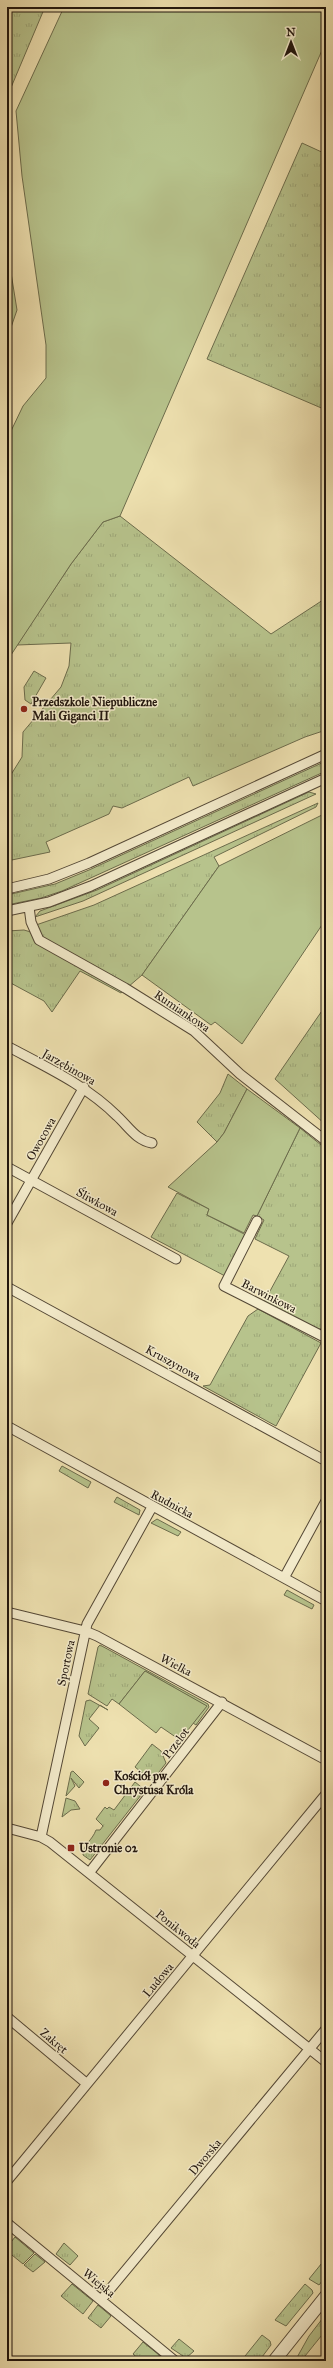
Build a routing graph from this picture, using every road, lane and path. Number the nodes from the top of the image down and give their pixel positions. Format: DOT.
graph roads {
  1 [pos="326,754"];
  2 [pos="326,778"];
  3 [pos="7,889"];
  4 [pos="28,907"];
  5 [pos="7,911"];
  6 [pos="7,1046"];
  7 [pos="84,1087"];
  8 [pos="326,1141"];
  9 [pos="152,1144"];
  10 [pos="7,1167"];
  11 [pos="32,1180"];
  12 [pos="257,1221"];
  13 [pos="7,1223"];
  14 [pos="176,1259"];
  15 [pos="7,1287"];
  16 [pos="326,1338"];
  17 [pos="7,1426"];
  18 [pos="326,1461"];
  19 [pos="326,1501"];
  20 [pos="152,1507"];
  21 [pos="284,1578"];
  22 [pos="326,1601"];
  23 [pos="7,1612"];
  24 [pos="85,1631"];
  25 [pos="222,1702"];
  26 [pos="326,1760"];
  27 [pos="326,1794"];
  28 [pos="7,1828"];
  29 [pos="41,1837"];
  30 [pos="89,1873"];
  31 [pos="193,1956"];
  32 [pos="7,2017"];
  33 [pos="326,2029"];
  34 [pos="310,2049"];
  35 [pos="326,2062"];
  36 [pos="86,2083"];
  37 [pos="7,2181"];
  38 [pos="7,2223"];
  39 [pos="326,2296"];
  40 [pos="101,2300"];
  41 [pos="175,2361"];
  42 [pos="274,2361"];
  1 -- 3 [label="street"];
  2 -- 4 [label="street"];
  4 -- 5 [label="street"];
  4 -- 8 [label="street, Rumiankowa"];
  6 -- 7 [label="street, Jarzębinowa"];
  7 -- 9 [label="street, Jarzębinowa"];
  7 -- 11 [label="street, Owocowa"];
  10 -- 11 [label="street, Śliwkowa"];
  11 -- 13 [label="street, Owocowa"];
  11 -- 14 [label="street, Śliwkowa"];
  12 -- 16 [label="street, Barwinkowa"];
  15 -- 18 [label="street, Kruszynowa"];
  17 -- 20 [label="street, Rudnicka"];
  19 -- 21 [label="street"];
  20 -- 21 [label="street, Rudnicka"];
  20 -- 24 [label="street, Sportowa"];
  21 -- 22 [label="street, Rudnicka"];
  23 -- 24 [label="street, Wielka"];
  24 -- 25 [label="street, Wielka"];
  24 -- 29 [label="street, Sportowa"];
  25 -- 26 [label="street, Wielka"];
  25 -- 30 [label="street, Przelot"];
  27 -- 31 [label="street, Ludowa"];
  28 -- 29 [label="street, Ponikwoda"];
  29 -- 30 [label="street, Ponikwoda"];
  30 -- 31 [label="street, Ponikwoda"];
  31 -- 34 [label="street, Ponikwoda"];
  31 -- 36 [label="street, Ludowa"];
  32 -- 36 [label="street, Zakręt"];
  33 -- 34 [label="street, Dworska"];
  34 -- 35 [label="street, Ponikwoda"];
  34 -- 40 [label="street, Dworska"];
  36 -- 37 [label="street, Ludowa"];
  38 -- 40 [label="street, Wiejska"];
  39 -- 42 [label="street"];
  40 -- 41 [label="street, Wiejska"];
}
